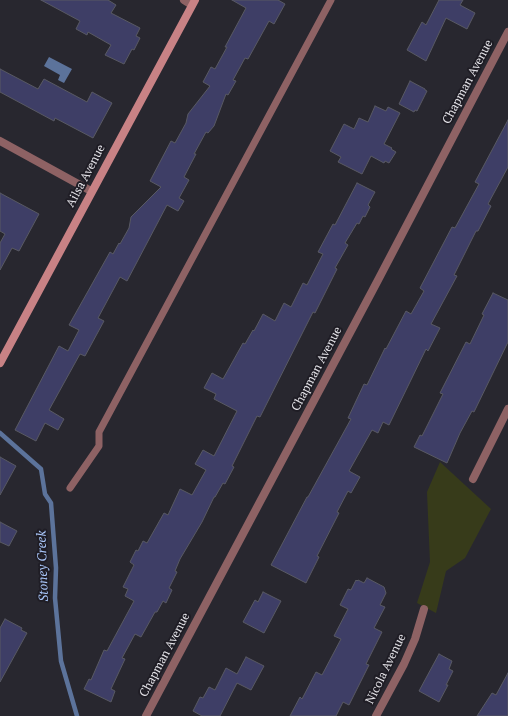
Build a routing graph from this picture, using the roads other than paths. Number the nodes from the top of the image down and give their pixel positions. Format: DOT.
graph roads {
  1 [pos="184,0"];
  2 [pos="331,0"];
  3 [pos="193,2"];
  4 [pos="508,32"];
  5 [pos="0,141"];
  6 [pos="91,192"];
  7 [pos="0,363"];
  8 [pos="508,409"];
  9 [pos="473,479"];
  10 [pos="70,488"];
  11 [pos="424,609"];
  12 [pos="146,716"];
  13 [pos="376,716"];
  1 -- 3 [label="street"];
  2 -- 10 [label="lane"];
  3 -- 6 [label="street, Ailsa Avenue"];
  4 -- 12 [label="street, Chapman Avenue"];
  5 -- 6 [label="street"];
  6 -- 7 [label="street, Ailsa Avenue"];
  8 -- 9 [label="street"];
  11 -- 13 [label="street, Nicola Avenue"];
}
